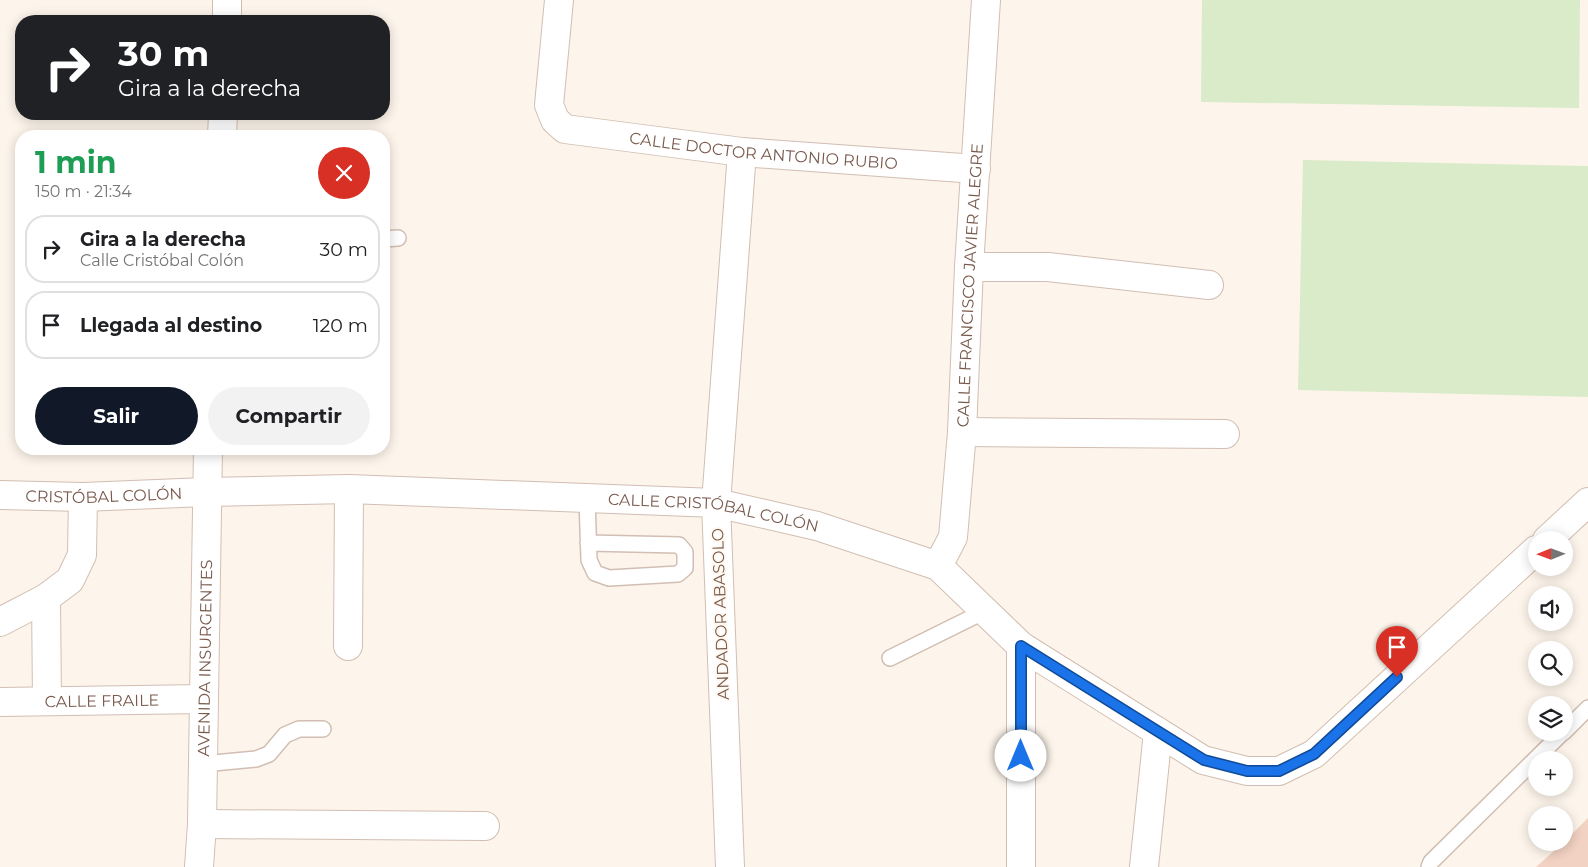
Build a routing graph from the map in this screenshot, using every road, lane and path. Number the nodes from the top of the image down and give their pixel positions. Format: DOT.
graph roads {
  1 [pos="228,0"];
  2 [pos="559,0"];
  3 [pos="986,0"];
  4 [pos="227,15"];
  5 [pos="742,152"];
  6 [pos="976,169"];
  7 [pos="969,267"];
  8 [pos="1209,285"];
  9 [pos="962,432"];
  10 [pos="1225,434"];
  11 [pos="208,455"];
  12 [pos="349,489"];
  13 [pos="206,492"];
  14 [pos="0,495"];
  15 [pos="83,497"];
  16 [pos="587,498"];
  17 [pos="1588,502"];
  18 [pos="716,504"];
  19 [pos="1557,531"];
  20 [pos="588,543"];
  21 [pos="1528,557"];
  22 [pos="938,566"];
  23 [pos="46,598"];
  24 [pos="985,612"];
  25 [pos="0,622"];
  26 [pos="348,646"];
  27 [pos="1021,646"];
  28 [pos="890,658"];
  29 [pos="204,699"];
  30 [pos="46,701"];
  31 [pos="0,702"];
  32 [pos="1588,708"];
  33 [pos="1573,722"];
  34 [pos="323,729"];
  35 [pos="1158,732"];
  36 [pos="1554,741"];
  37 [pos="203,764"];
  38 [pos="202,824"];
  39 [pos="485,826"];
  40 [pos="199,867"];
  41 [pos="730,867"];
  42 [pos="1021,867"];
  43 [pos="1144,867"];
  44 [pos="1428,867"];
  1 -- 4 [label="street"];
  2 -- 5 [label="street, CALLE DOCTOR ANTONIO RUBIO"];
  3 -- 6 [label="street, CALLE FRANCISCO JAVIER ALEGRE"];
  5 -- 6 [label="street, CALLE DOCTOR ANTONIO RUBIO"];
  5 -- 18 [label="street, ANDADOR ABASOLO"];
  6 -- 7 [label="street, CALLE FRANCISCO JAVIER ALEGRE"];
  7 -- 8 [label="street"];
  7 -- 9 [label="street, CALLE FRANCISCO JAVIER ALEGRE"];
  9 -- 10 [label="street"];
  9 -- 22 [label="street, CALLE FRANCISCO JAVIER ALEGRE"];
  11 -- 13 [label="street, AVENIDA INSURGENTES"];
  12 -- 13 [label="street, CALLE CRISTÓBAL COLÓN"];
  12 -- 16 [label="street, CALLE CRISTÓBAL COLÓN"];
  12 -- 26 [label="street"];
  13 -- 15 [label="street, CRISTÓBAL COLÓN"];
  13 -- 29 [label="street, AVENIDA INSURGENTES"];
  14 -- 15 [label="street, CRISTÓBAL COLÓN"];
  15 -- 23 [label="street"];
  16 -- 18 [label="street, CALLE CRISTÓBAL COLÓN"];
  16 -- 20 [label="lane"];
  17 -- 19 [label="street"];
  18 -- 22 [label="street, CALLE CRISTÓBAL COLÓN"];
  18 -- 41 [label="street, ANDADOR ABASOLO"];
  20 -- 20 [label="lane"];
  21 -- 35 [label="street, CALLE CRISTÓBAL COLÓN"];
  22 -- 24 [label="street, CALLE CRISTÓBAL COLÓN"];
  23 -- 25 [label="street"];
  23 -- 30 [label="street"];
  24 -- 27 [label="street, CALLE CRISTÓBAL COLÓN"];
  24 -- 28 [label="lane"];
  27 -- 35 [label="street, CALLE CRISTÓBAL COLÓN"];
  27 -- 42 [label="street"];
  29 -- 30 [label="street, CALLE FRAILE"];
  29 -- 37 [label="street, AVENIDA INSURGENTES"];
  30 -- 31 [label="street, CALLE FRAILE"];
  32 -- 33 [label="lane"];
  34 -- 37 [label="lane"];
  35 -- 43 [label="street"];
  36 -- 44 [label="lane"];
  37 -- 38 [label="street, AVENIDA INSURGENTES"];
  38 -- 39 [label="street"];
  38 -- 40 [label="street, AVENIDA INSURGENTES"];
}
